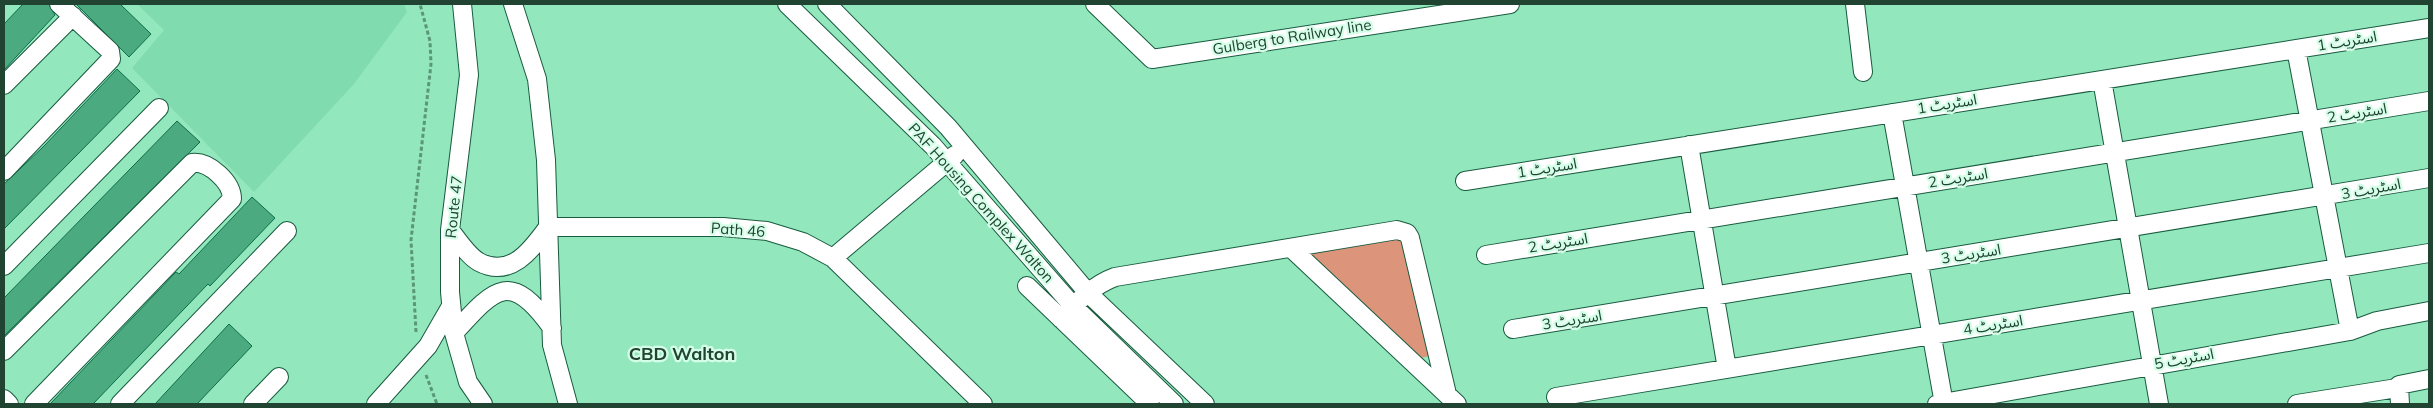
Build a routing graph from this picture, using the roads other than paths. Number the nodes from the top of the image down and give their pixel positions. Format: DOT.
graph roads {
  1 [pos="59,4"];
  2 [pos="462,4"];
  3 [pos="513,4"];
  4 [pos="787,4"];
  5 [pos="827,4"];
  6 [pos="1095,4"];
  7 [pos="1510,4"];
  8 [pos="1854,4"];
  9 [pos="73,16"];
  10 [pos="2429,28"];
  11 [pos="2296,49"];
  12 [pos="1863,72"];
  13 [pos="2102,80"];
  14 [pos="4,85"];
  15 [pos="2429,101"];
  16 [pos="159,108"];
  17 [pos="1892,113"];
  18 [pos="2310,120"];
  19 [pos="1689,146"];
  20 [pos="966,147"];
  21 [pos="2114,152"];
  22 [pos="946,161"];
  23 [pos="4,171"];
  24 [pos="2429,178"];
  25 [pos="1465,181"];
  26 [pos="1905,186"];
  27 [pos="2325,197"];
  28 [pos="1702,220"];
  29 [pos="548,227"];
  30 [pos="2128,229"];
  31 [pos="450,230"];
  32 [pos="287,231"];
  33 [pos="1292,248"];
  34 [pos="2429,253"];
  35 [pos="1486,255"];
  36 [pos="833,258"];
  37 [pos="1918,263"];
  38 [pos="4,266"];
  39 [pos="2338,269"];
  40 [pos="1027,286"];
  41 [pos="1088,293"];
  42 [pos="1715,296"];
  43 [pos="2140,301"];
  44 [pos="451,306"];
  45 [pos="2429,311"];
  46 [pos="1067,312"];
  47 [pos="552,328"];
  48 [pos="1513,330"];
  49 [pos="2350,331"];
  50 [pos="454,333"];
  51 [pos="1931,336"];
  52 [pos="4,351"];
  53 [pos="2152,364"];
  54 [pos="1727,369"];
  55 [pos="279,377"];
  56 [pos="2429,379"];
  57 [pos="2398,396"];
  58 [pos="1556,397"];
  59 [pos="4,399"];
  60 [pos="1452,399"];
  61 [pos="9,404"];
  62 [pos="34,404"];
  63 [pos="120,404"];
  64 [pos="254,404"];
  65 [pos="376,404"];
  66 [pos="483,404"];
  67 [pos="568,404"];
  68 [pos="983,404"];
  69 [pos="1150,404"];
  70 [pos="1174,404"];
  71 [pos="1205,404"];
  72 [pos="1941,404"];
  73 [pos="2159,404"];
  74 [pos="2297,404"];
  1 -- 9 [label="street"];
  2 -- 31 [label="street, Route 47"];
  3 -- 29 [label="street"];
  4 -- 22 [label="street, PAF Housing Complex Walton"];
  5 -- 20 [label="street, PAF Housing Complex Walton"];
  6 -- 7 [label="street, Gulberg to Railway line"];
  8 -- 12 [label="street"];
  9 -- 14 [label="street"];
  9 -- 23 [label="street"];
  10 -- 11 [label="street, اسٹریٹ 1"];
  11 -- 13 [label="street, اسٹریٹ 1"];
  11 -- 18 [label="street"];
  13 -- 17 [label="street, اسٹریٹ 1"];
  13 -- 21 [label="street"];
  15 -- 18 [label="street, اسٹریٹ 2"];
  16 -- 38 [label="street"];
  17 -- 19 [label="street, اسٹریٹ 1"];
  17 -- 26 [label="street"];
  18 -- 21 [label="street, اسٹریٹ 2"];
  18 -- 27 [label="street"];
  19 -- 25 [label="street, اسٹریٹ 1"];
  19 -- 28 [label="street"];
  20 -- 22 [label="street"];
  20 -- 41 [label="street, PAF Housing Complex Walton"];
  21 -- 26 [label="street, اسٹریٹ 2"];
  21 -- 30 [label="street"];
  22 -- 36 [label="street"];
  22 -- 46 [label="street, PAF Housing Complex Walton"];
  24 -- 27 [label="street, اسٹریٹ 3"];
  26 -- 28 [label="street, اسٹریٹ 2"];
  26 -- 37 [label="street"];
  27 -- 30 [label="street, اسٹریٹ 3"];
  27 -- 39 [label="street"];
  28 -- 35 [label="street, اسٹریٹ 2"];
  28 -- 42 [label="street"];
  29 -- 31 [label="street"];
  29 -- 36 [label="street, Path 46"];
  29 -- 47 [label="street"];
  30 -- 37 [label="street, اسٹریٹ 3"];
  30 -- 43 [label="street"];
  31 -- 44 [label="street, Route 47"];
  32 -- 63 [label="street"];
  33 -- 41 [label="street"];
  33 -- 60 [label="street"];
  33 -- 60 [label="street"];
  34 -- 39 [label="street, اسٹریٹ 4"];
  36 -- 68 [label="street, Path 46"];
  37 -- 42 [label="street, اسٹریٹ 3"];
  37 -- 51 [label="street"];
  39 -- 43 [label="street, اسٹریٹ 4"];
  39 -- 49 [label="street"];
  40 -- 46 [label="street"];
  41 -- 46 [label="street"];
  41 -- 71 [label="street, PAF Housing Complex Walton"];
  42 -- 48 [label="street, اسٹریٹ 3"];
  42 -- 54 [label="street"];
  43 -- 51 [label="street, اسٹریٹ 4"];
  43 -- 53 [label="street"];
  44 -- 50 [label="street, Route 47"];
  44 -- 65 [label="street"];
  45 -- 49 [label="street, اسٹریٹ 5"];
  46 -- 69 [label="street"];
  46 -- 70 [label="street, PAF Housing Complex Walton"];
  47 -- 50 [label="street"];
  47 -- 67 [label="street"];
  49 -- 53 [label="street, اسٹریٹ 5"];
  50 -- 66 [label="street, Route 47"];
  51 -- 54 [label="street, اسٹریٹ 4"];
  51 -- 72 [label="street"];
  52 -- 62 [label="street"];
  53 -- 72 [label="street, اسٹریٹ 5"];
  53 -- 73 [label="street"];
  54 -- 58 [label="street, اسٹریٹ 4"];
  55 -- 64 [label="street"];
  56 -- 57 [label="street"];
  57 -- 74 [label="street"];
  59 -- 61 [label="street"];
}
